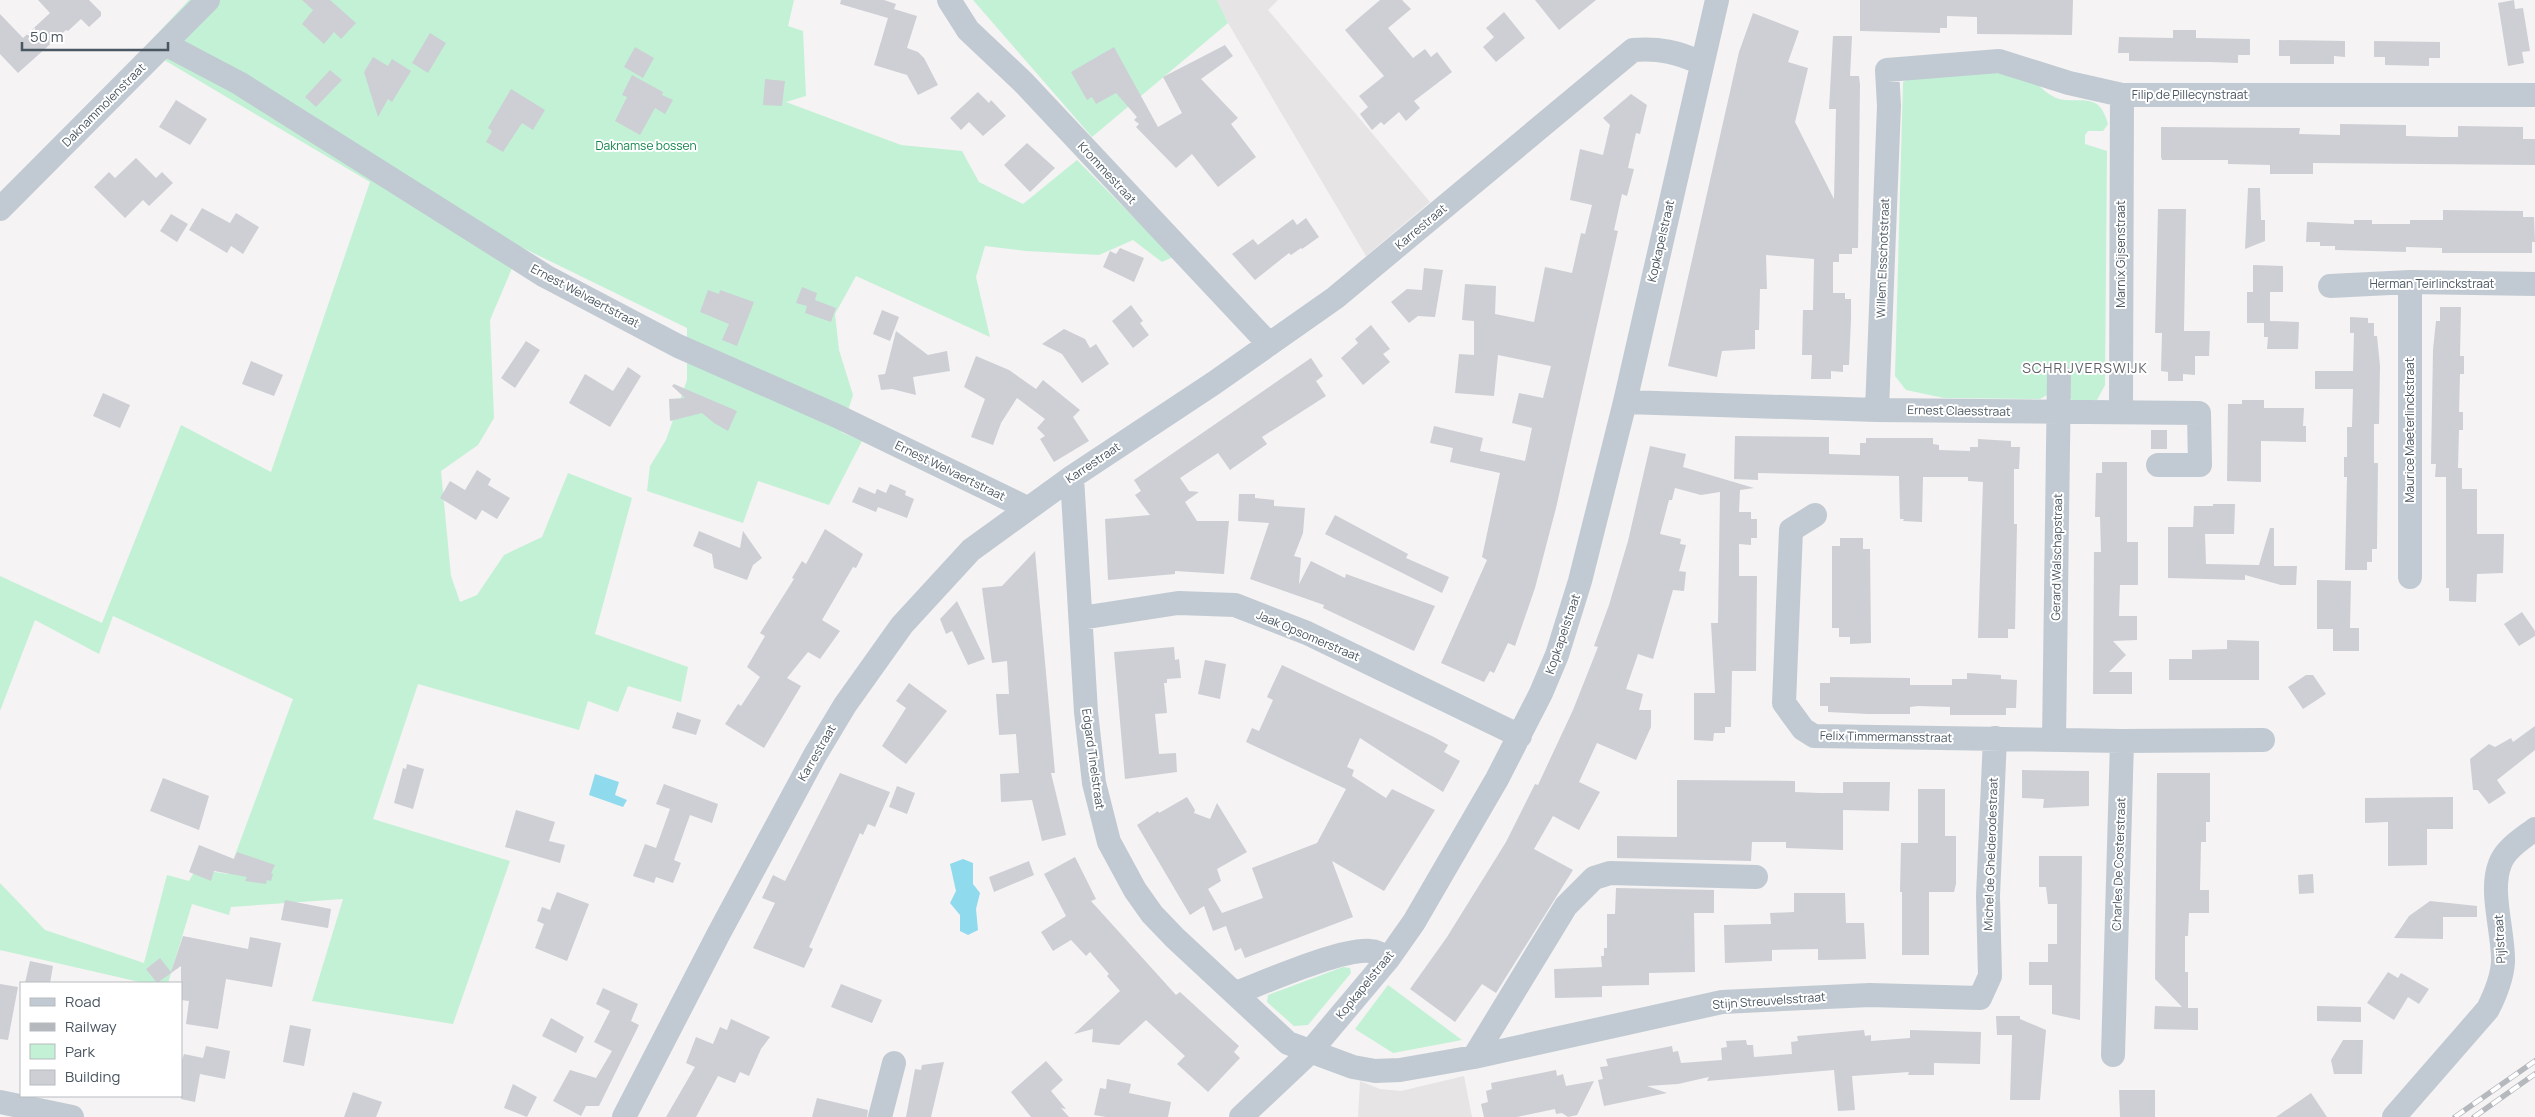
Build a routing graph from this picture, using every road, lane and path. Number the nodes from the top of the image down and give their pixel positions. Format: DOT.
graph roads {
  1 [pos="208,0"];
  2 [pos="949,0"];
  3 [pos="1717,0"];
  4 [pos="165,44"];
  5 [pos="1701,63"];
  6 [pos="2122,95"];
  7 [pos="2535,95"];
  8 [pos="1889,106"];
  9 [pos="0,209"];
  10 [pos="2410,282"];
  11 [pos="2535,284"];
  12 [pos="2330,286"];
  13 [pos="1268,343"];
  14 [pos="2059,374"];
  15 [pos="1625,402"];
  16 [pos="1877,410"];
  17 [pos="2059,412"];
  18 [pos="2121,412"];
  19 [pos="2158,465"];
  20 [pos="1072,477"];
  21 [pos="1027,508"];
  22 [pos="1815,515"];
  23 [pos="2410,577"];
  24 [pos="1081,618"];
  25 [pos="1520,736"];
  26 [pos="1995,738"];
  27 [pos="2054,739"];
  28 [pos="2263,740"];
  29 [pos="2122,741"];
  30 [pos="2535,829"];
  31 [pos="1756,877"];
  32 [pos="1388,958"];
  33 [pos="1236,993"];
  34 [pos="1980,998"];
  35 [pos="1309,1053"];
  36 [pos="2113,1055"];
  37 [pos="1474,1057"];
  38 [pos="894,1062"];
  39 [pos="0,1102"];
  40 [pos="72,1117"];
  41 [pos="624,1117"];
  42 [pos="880,1117"];
  43 [pos="1240,1117"];
  44 [pos="2394,1117"];
  1 -- 4 [label="street, Daknammolenstraat"];
  2 -- 13 [label="street, Krommestraat"];
  3 -- 5 [label="street"];
  4 -- 9 [label="street, Daknammolenstraat"];
  4 -- 21 [label="street, Ernest Welvaertstraat"];
  5 -- 13 [label="street, Karrestraat"];
  5 -- 15 [label="street, Kopkapelstraat"];
  6 -- 7 [label="street, Filip de Pillecynstraat"];
  6 -- 8 [label="street, Filip de Pillecynstraat"];
  6 -- 18 [label="street, Marnix Gijsenstraat"];
  8 -- 16 [label="street, Willem Elsschotstraat"];
  10 -- 11 [label="street, Herman Teirlinckstraat"];
  10 -- 12 [label="street, Herman Teirlinckstraat"];
  10 -- 23 [label="street, Maurice Maeterlinckstraat"];
  13 -- 20 [label="street, Karrestraat"];
  14 -- 17 [label="street, Gerard Walschapstraat"];
  15 -- 16 [label="street, Ernest Claesstraat"];
  15 -- 25 [label="street, Kopkapelstraat"];
  16 -- 17 [label="street, Ernest Claesstraat"];
  17 -- 18 [label="street, Ernest Claesstraat"];
  17 -- 27 [label="street, Gerard Walschapstraat"];
  18 -- 19 [label="street, Ernest Claesstraat"];
  20 -- 21 [label="street, Karrestraat"];
  20 -- 24 [label="street, Edgard Tinelstraat"];
  21 -- 41 [label="street, Karrestraat"];
  22 -- 26 [label="street, Felix Timmermansstraat"];
  24 -- 25 [label="street, Jaak Opsomerstraat"];
  24 -- 33 [label="street, Edgard Tinelstraat"];
  25 -- 32 [label="street, Kopkapelstraat"];
  26 -- 27 [label="street, Felix Timmermansstraat"];
  26 -- 34 [label="street, Michel de Ghelderodestraat"];
  27 -- 29 [label="street"];
  28 -- 29 [label="street"];
  29 -- 36 [label="street, Charles De Costerstraat"];
  30 -- 44 [label="street, Pijlstraat"];
  31 -- 37 [label="street"];
  32 -- 33 [label="street"];
  32 -- 35 [label="street, Kopkapelstraat"];
  33 -- 35 [label="street, Edgard Tinelstraat"];
  34 -- 37 [label="street, Stijn Streuvelsstraat"];
  35 -- 37 [label="street, Stijn Streuvelsstraat"];
  35 -- 43 [label="street, Kopkapelstraat"];
  38 -- 42 [label="street"];
  39 -- 40 [label="street"];
}
